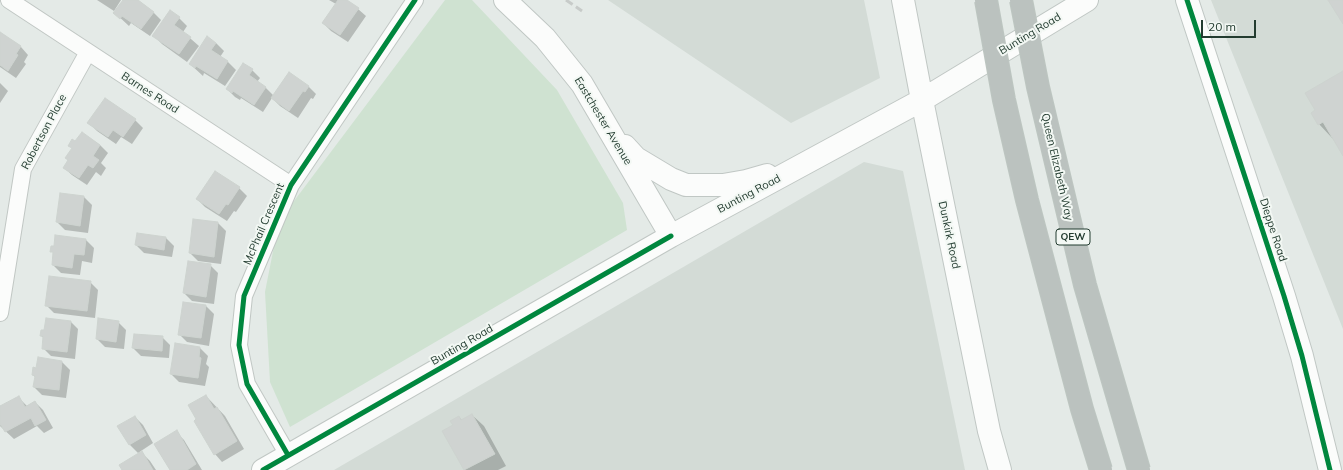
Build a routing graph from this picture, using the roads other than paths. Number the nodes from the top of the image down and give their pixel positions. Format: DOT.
graph roads {
  1 [pos="9,0"];
  2 [pos="415,0"];
  3 [pos="505,0"];
  4 [pos="903,0"];
  5 [pos="986,0"];
  6 [pos="1021,0"];
  7 [pos="1087,0"];
  8 [pos="1187,0"];
  9 [pos="88,52"];
  10 [pos="922,100"];
  11 [pos="612,134"];
  12 [pos="808,162"];
  13 [pos="291,185"];
  14 [pos="671,236"];
  15 [pos="0,313"];
  16 [pos="288,455"];
  17 [pos="264,470"];
  18 [pos="1000,470"];
  19 [pos="1101,470"];
  20 [pos="1139,470"];
  21 [pos="1330,470"];
  1 -- 9 [label="street, Barnes Road"];
  2 -- 13 [label="street, McPhail Crescent"];
  3 -- 11 [label="street, Eastchester Avenue"];
  4 -- 10 [label="street, Dunkirk Road"];
  5 -- 19 [label="highway, bridge"];
  6 -- 20 [label="highway, Queen Elizabeth Way / QEW, bridge"];
  7 -- 10 [label="street, Bunting Road"];
  8 -- 21 [label="street, Dieppe Road"];
  9 -- 13 [label="street, Barnes Road"];
  9 -- 15 [label="street, Robertson Place"];
  10 -- 12 [label="street, Bunting Road"];
  10 -- 18 [label="street, Dunkirk Road"];
  11 -- 12 [label="street"];
  11 -- 14 [label="street, Eastchester Avenue"];
  12 -- 14 [label="street, Bunting Road"];
  13 -- 16 [label="street, McPhail Crescent"];
  14 -- 16 [label="street, Bunting Road"];
  16 -- 17 [label="street, Bunting Road"];
}
